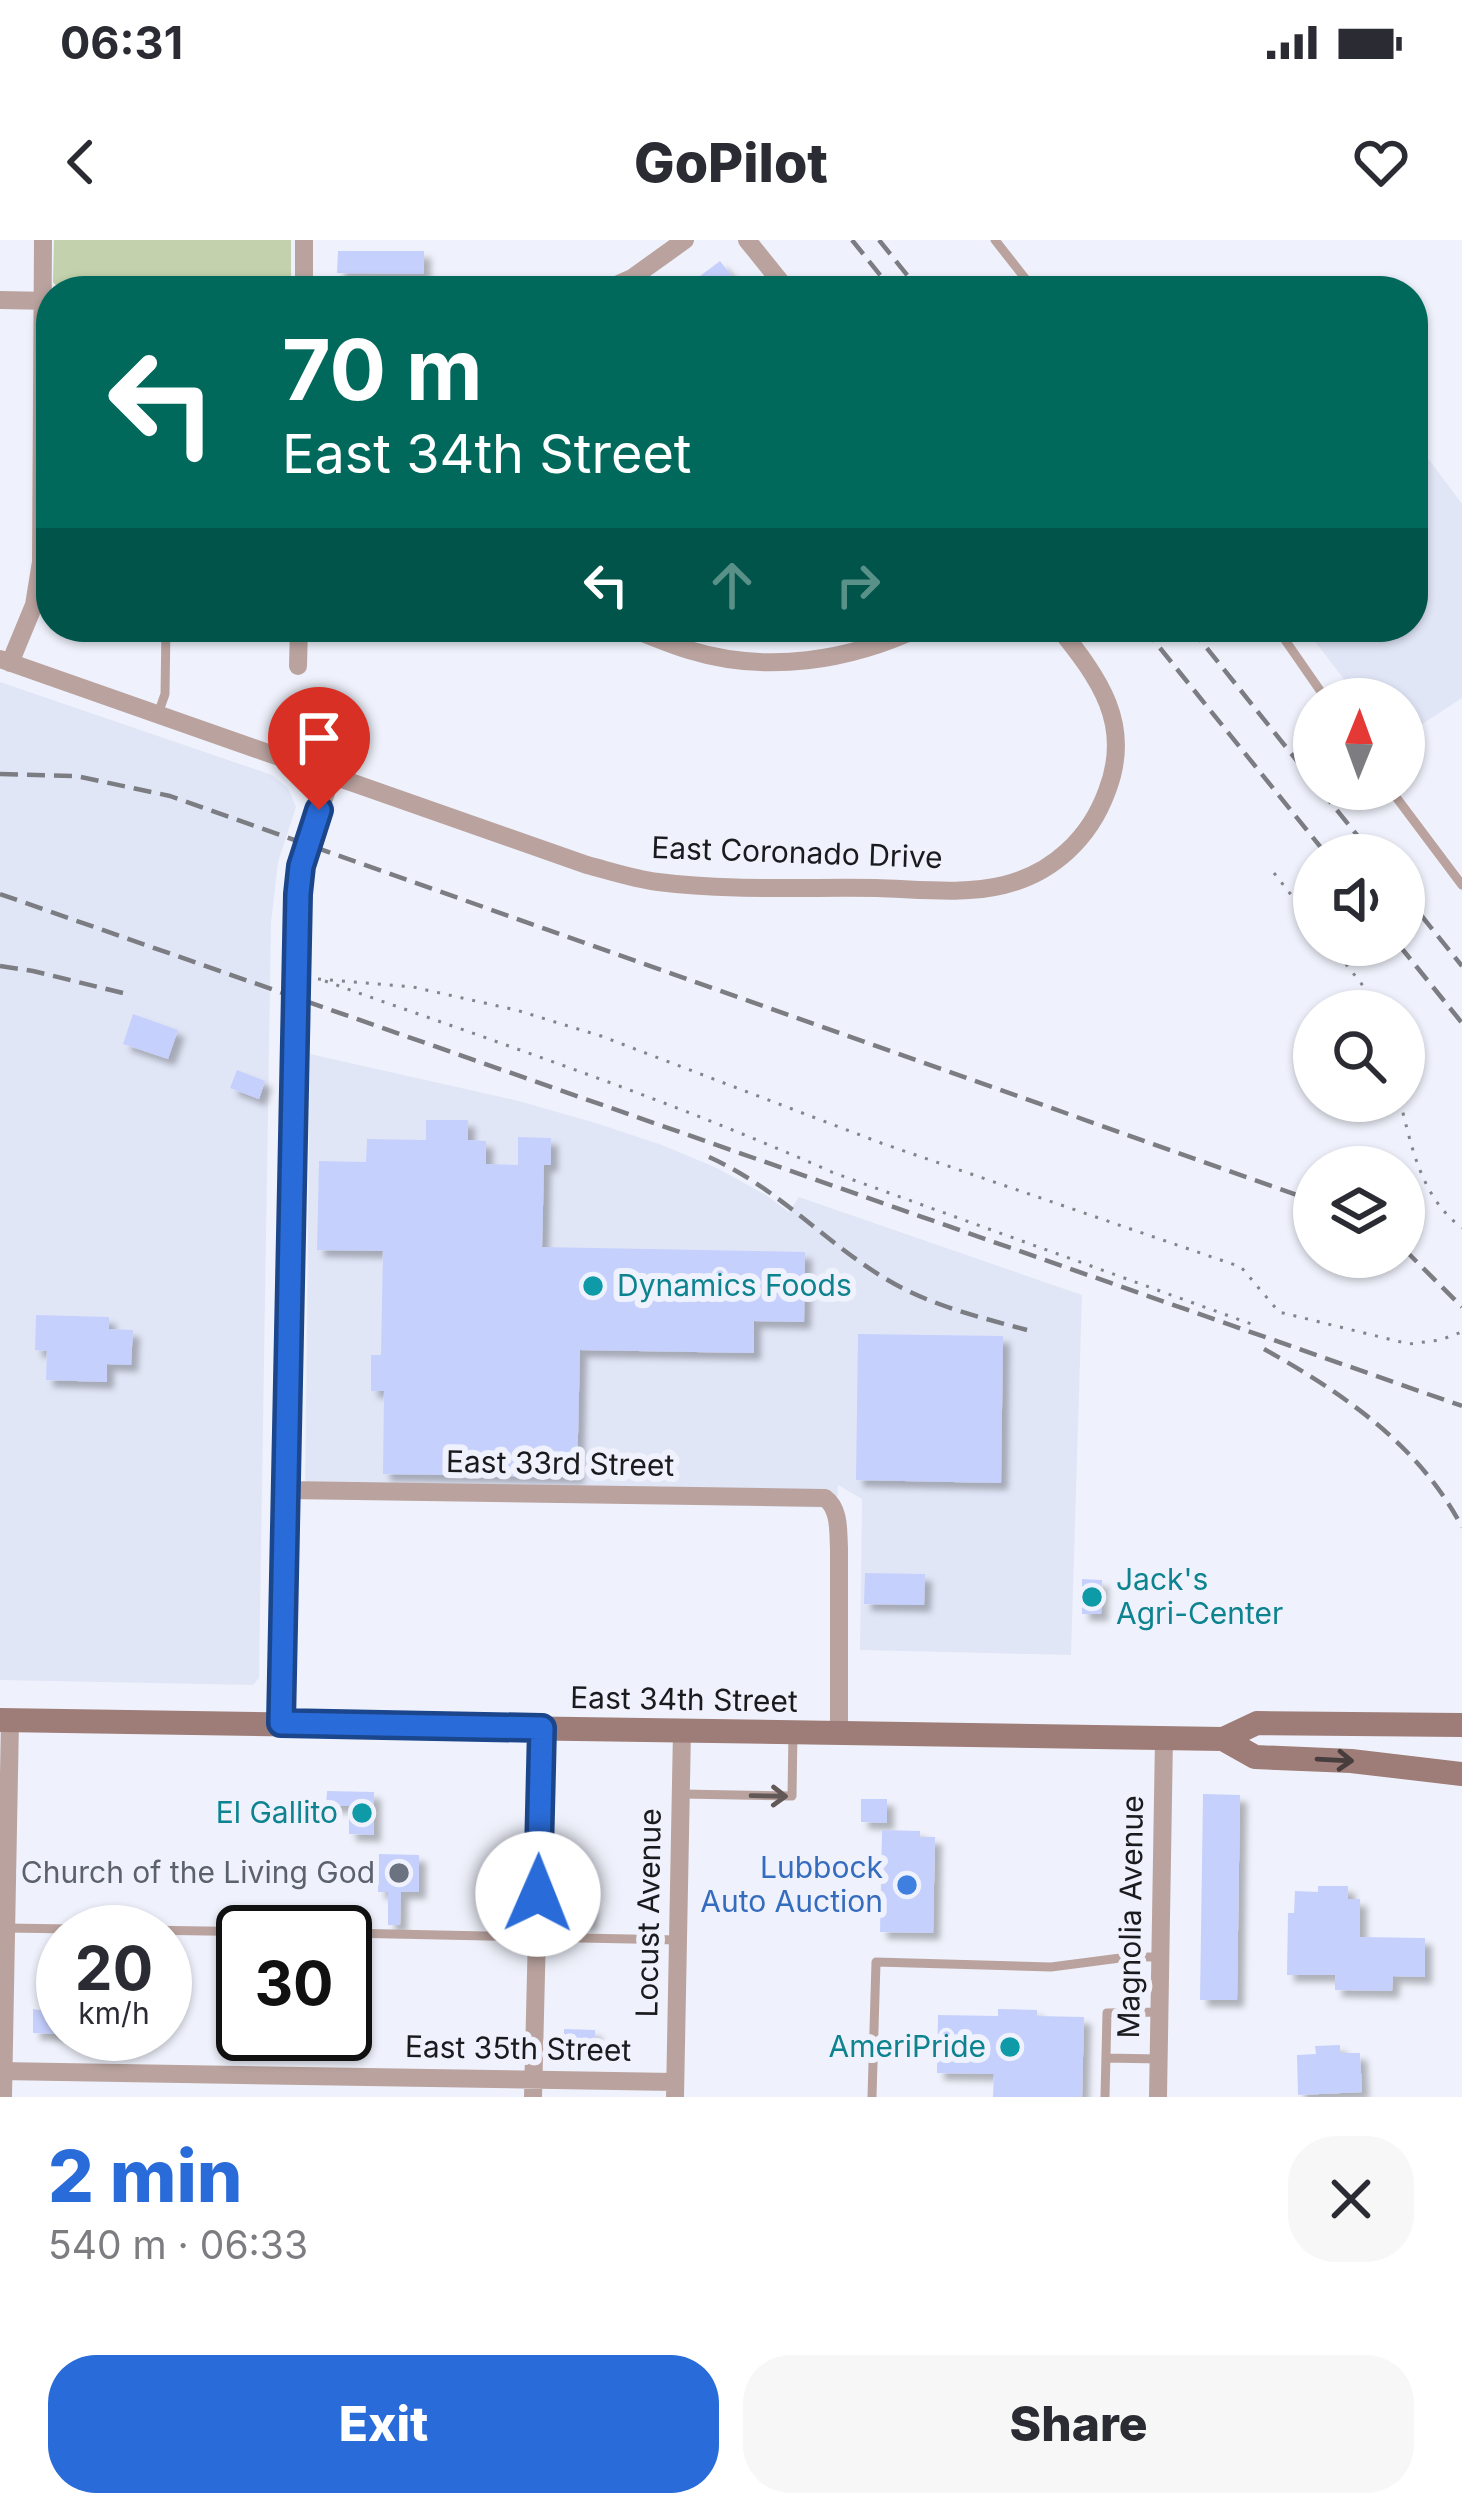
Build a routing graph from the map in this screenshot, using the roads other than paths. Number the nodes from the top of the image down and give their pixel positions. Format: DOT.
graph roads {
  1 [pos="43,240"];
  2 [pos="304,240"];
  3 [pos="685,240"];
  4 [pos="747,240"];
  5 [pos="995,240"];
  6 [pos="45,276"];
  7 [pos="304,276"];
  8 [pos="635,276"];
  9 [pos="776,276"];
  10 [pos="1023,276"];
  11 [pos="0,300"];
  12 [pos="36,301"];
  13 [pos="36,591"];
  14 [pos="166,642"];
  15 [pos="299,642"];
  16 [pos="672,642"];
  17 [pos="884,642"];
  18 [pos="1070,642"];
  19 [pos="1286,642"];
  20 [pos="5,661"];
  21 [pos="298,666"];
  22 [pos="1311,678"];
  23 [pos="158,714"];
  24 [pos="333,774"];
  25 [pos="1406,810"];
  26 [pos="1462,885"];
  27 [pos="286,1490"];
  28 [pos="5,1720"];
  29 [pos="281,1723"];
  30 [pos="1462,1725"];
  31 [pos="542,1728"];
  32 [pos="682,1730"];
  33 [pos="794,1732"];
  34 [pos="838,1732"];
  35 [pos="1164,1738"];
  36 [pos="1222,1739"];
  37 [pos="1462,1774"];
  38 [pos="682,1794"];
  39 [pos="6,1928"];
  40 [pos="216,1931"];
  41 [pos="372,1933"];
  42 [pos="537,1936"];
  43 [pos="679,1940"];
  44 [pos="1161,1957"];
  45 [pos="1160,2012"];
  46 [pos="1106,2058"];
  47 [pos="1159,2059"];
  48 [pos="2,2072"];
  49 [pos="534,2088"];
  50 [pos="675,2090"];
  51 [pos="3,2097"];
  52 [pos="872,2097"];
  53 [pos="1105,2097"];
  54 [pos="1158,2097"];
  1 -- 6 [label="street"];
  2 -- 7 [label="street"];
  3 -- 8 [label="street"];
  4 -- 9 [label="street"];
  5 -- 10 [label="lane"];
  11 -- 12 [label="street"];
  13 -- 20 [label="street"];
  14 -- 23 [label="lane"];
  15 -- 21 [label="street"];
  16 -- 17 [label="street"];
  18 -- 24 [label="street, East Coronado Drive"];
  19 -- 22 [label="lane"];
  20 -- 23 [label="street, East Coronado Drive"];
  23 -- 24 [label="street, East Coronado Drive"];
  24 -- 27 [label="street"];
  25 -- 26 [label="lane"];
  27 -- 29 [label="street"];
  27 -- 34 [label="street, East 33rd Street"];
  28 -- 29 [label="main road, East 34th Street"];
  28 -- 39 [label="street"];
  29 -- 31 [label="main road, East 34th Street"];
  30 -- 36 [label="main road"];
  31 -- 32 [label="main road, East 34th Street"];
  31 -- 42 [label="street"];
  32 -- 33 [label="main road, East 34th Street"];
  32 -- 38 [label="street, Locust Avenue"];
  33 -- 34 [label="main road, East 34th Street"];
  38 -- 33 [label="lane, one-way"];
  34 -- 35 [label="main road, East 34th Street"];
  35 -- 36 [label="main road, East 34th Street"];
  35 -- 44 [label="street, Magnolia Avenue"];
  36 -- 37 [label="main road, one-way"];
  38 -- 43 [label="street, Locust Avenue"];
  39 -- 40 [label="lane"];
  39 -- 48 [label="street"];
  41 -- 42 [label="lane"];
  42 -- 43 [label="lane"];
  42 -- 49 [label="street"];
  43 -- 50 [label="street, Locust Avenue"];
  44 -- 45 [label="street, Magnolia Avenue"];
  44 -- 52 [label="lane"];
  45 -- 46 [label="lane"];
  45 -- 47 [label="street, Magnolia Avenue"];
  46 -- 47 [label="lane"];
  46 -- 53 [label="lane"];
  47 -- 54 [label="street, Magnolia Avenue"];
  48 -- 49 [label="street, East 35th Street"];
  48 -- 51 [label="street"];
  49 -- 50 [label="street, East 35th Street"];
}
